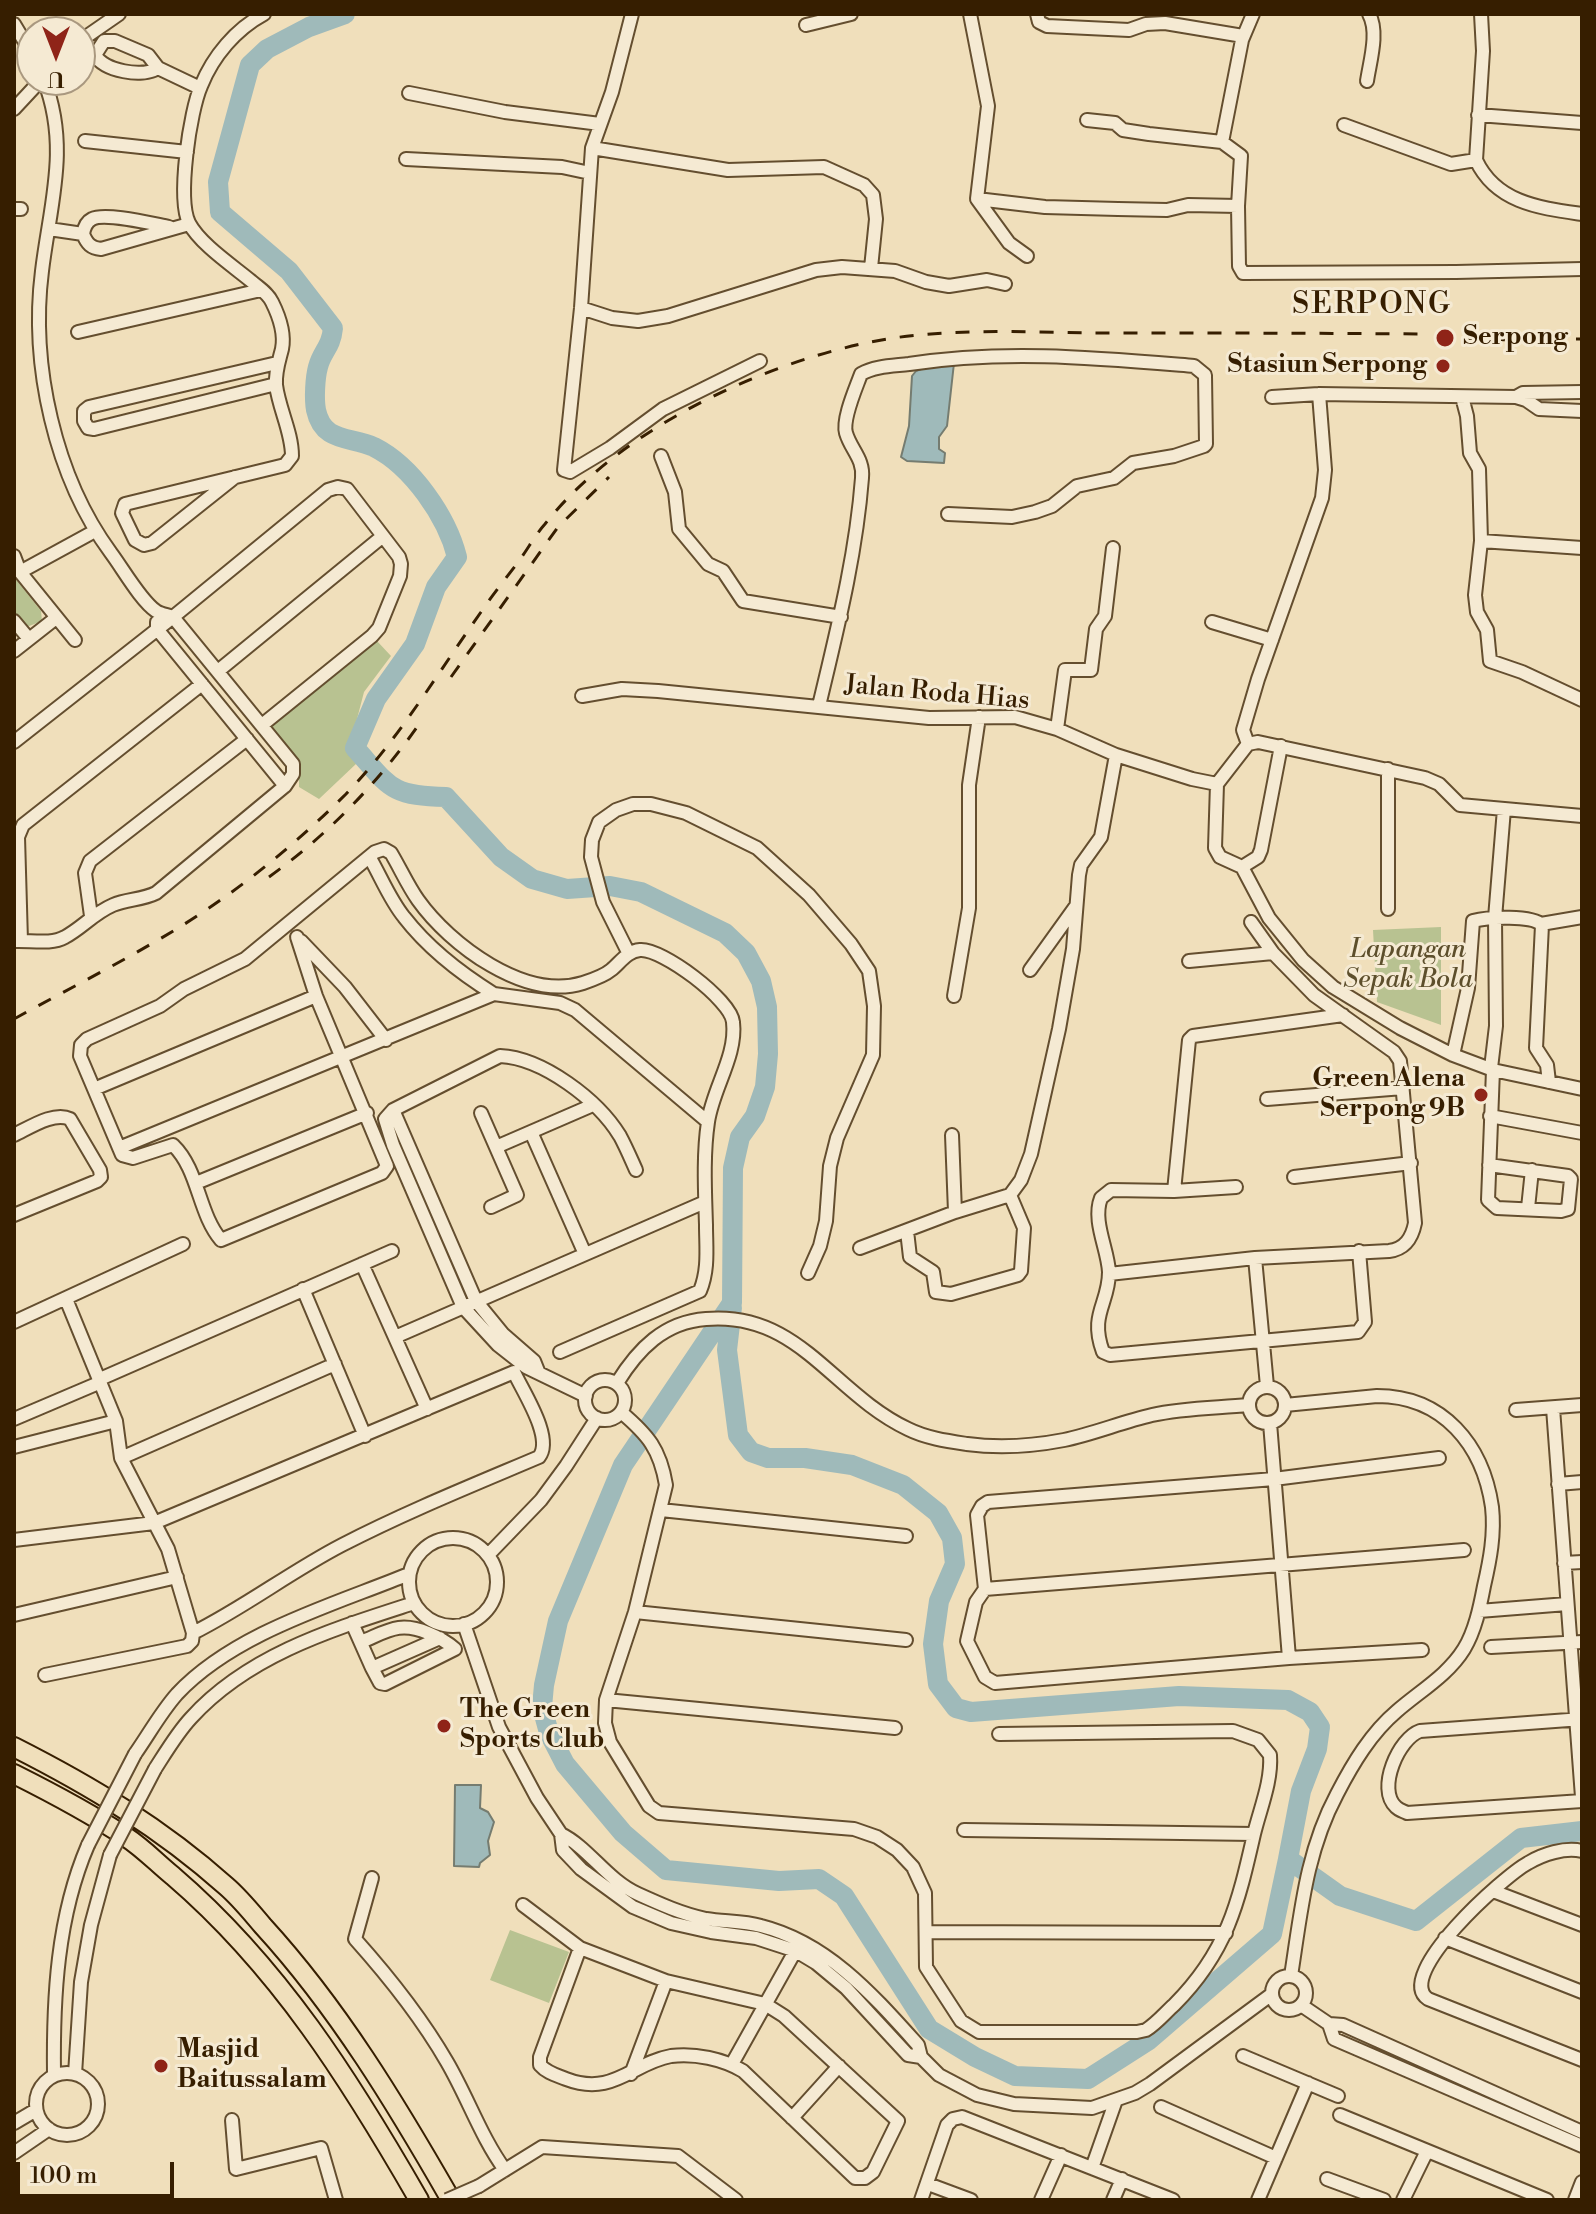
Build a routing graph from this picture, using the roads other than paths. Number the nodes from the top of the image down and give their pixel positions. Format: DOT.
graph roads {
  1 [pos="119,14"];
  2 [pos="264,14"];
  3 [pos="632,14"];
  4 [pos="851,14"];
  5 [pos="970,14"];
  6 [pos="1037,14"];
  7 [pos="1253,14"];
  8 [pos="1369,14"];
  9 [pos="1481,14"];
  10 [pos="806,25"];
  11 [pos="96,30"];
  12 [pos="1243,36"];
  13 [pos="158,68"];
  14 [pos="1367,81"];
  15 [pos="200,88"];
  16 [pos="409,93"];
  17 [pos="50,96"];
  18 [pos="1478,115"];
  19 [pos="1087,120"];
  20 [pos="1582,123"];
  21 [pos="600,124"];
  22 [pos="1344,125"];
  23 [pos="85,141"];
  24 [pos="1222,142"];
  25 [pos="592,148"];
  26 [pos="187,152"];
  27 [pos="406,159"];
  28 [pos="1476,160"];
  29 [pos="590,173"];
  30 [pos="977,199"];
  31 [pos="1238,206"];
  32 [pos="1582,214"];
  33 [pos="189,224"];
  34 [pos="174,227"];
  35 [pos="49,229"];
  36 [pos="83,234"];
  37 [pos="1027,256"];
  38 [pos="871,268"];
  39 [pos="1582,269"];
  40 [pos="1005,284"];
  41 [pos="261,290"];
  42 [pos="581,308"];
  43 [pos="78,332"];
  44 [pos="760,361"];
  45 [pos="277,363"];
  46 [pos="276,384"];
  47 [pos="1582,392"];
  48 [pos="1319,394"];
  49 [pos="1272,397"];
  50 [pos="1462,397"];
  51 [pos="1516,397"];
  52 [pos="1582,411"];
  53 [pos="661,456"];
  54 [pos="235,477"];
  55 [pos="948,514"];
  56 [pos="95,531"];
  57 [pos="383,536"];
  58 [pos="1481,541"];
  59 [pos="1113,548"];
  60 [pos="1582,548"];
  61 [pos="14,556"];
  62 [pos="20,572"];
  63 [pos="156,611"];
  64 [pos="173,617"];
  65 [pos="841,617"];
  66 [pos="56,618"];
  67 [pos="14,621"];
  68 [pos="1212,622"];
  69 [pos="157,629"];
  70 [pos="29,639"];
  71 [pos="75,640"];
  72 [pos="1272,640"];
  73 [pos="14,651"];
  74 [pos="218,671"];
  75 [pos="202,684"];
  76 [pos="582,696"];
  77 [pos="1582,700"];
  78 [pos="819,706"];
  79 [pos="979,717"];
  80 [pos="262,725"];
  81 [pos="1057,729"];
  82 [pos="247,739"];
  83 [pos="14,742"];
  84 [pos="1248,744"];
  85 [pos="1281,746"];
  86 [pos="1116,755"];
  87 [pos="1388,769"];
  88 [pos="1217,784"];
  89 [pos="285,786"];
  90 [pos="1504,809"];
  91 [pos="1582,816"];
  92 [pos="370,858"];
  93 [pos="1242,867"];
  94 [pos="1076,906"];
  95 [pos="1388,909"];
  96 [pos="91,916"];
  97 [pos="1582,917"];
  98 [pos="1495,918"];
  99 [pos="1251,922"];
  100 [pos="1541,924"];
  101 [pos="288,926"];
  102 [pos="297,937"];
  103 [pos="18,941"];
  104 [pos="1273,953"];
  105 [pos="629,954"];
  106 [pos="1189,961"];
  107 [pos="1030,970"];
  108 [pos="494,994"];
  109 [pos="316,996"];
  110 [pos="954,996"];
  111 [pos="1343,1015"];
  112 [pos="386,1040"];
  113 [pos="1453,1055"];
  114 [pos="341,1056"];
  115 [pos="1492,1069"];
  116 [pos="1549,1082"];
  117 [pos="1403,1088"];
  118 [pos="94,1089"];
  119 [pos="1582,1089"];
  120 [pos="1267,1099"];
  121 [pos="593,1105"];
  122 [pos="367,1113"];
  123 [pos="481,1113"];
  124 [pos="1490,1116"];
  125 [pos="708,1122"];
  126 [pos="531,1132"];
  127 [pos="1582,1133"];
  128 [pos="14,1135"];
  129 [pos="952,1135"];
  130 [pos="496,1147"];
  131 [pos="119,1148"];
  132 [pos="1411,1163"];
  133 [pos="1489,1165"];
  134 [pos="636,1170"];
  135 [pos="1532,1170"];
  136 [pos="1294,1177"];
  137 [pos="196,1183"];
  138 [pos="1236,1187"];
  139 [pos="1174,1191"];
  140 [pos="1010,1195"];
  141 [pos="705,1202"];
  142 [pos="491,1207"];
  143 [pos="1528,1208"];
  144 [pos="955,1212"];
  145 [pos="14,1215"];
  146 [pos="907,1231"];
  147 [pos="183,1244"];
  148 [pos="860,1248"];
  149 [pos="392,1251"];
  150 [pos="1359,1251"];
  151 [pos="585,1254"];
  152 [pos="1255,1258"];
  153 [pos="362,1264"];
  154 [pos="808,1273"];
  155 [pos="1109,1274"];
  156 [pos="303,1289"];
  157 [pos="700,1291"];
  158 [pos="66,1299"];
  159 [pos="469,1304"];
  160 [pos="699,1319"];
  161 [pos="14,1322"];
  162 [pos="395,1337"];
  163 [pos="1263,1342"];
  164 [pos="560,1352"];
  165 [pos="335,1364"];
  166 [pos="100,1381"];
  167 [pos="617,1383"];
  168 [pos="1267,1386"];
  169 [pos="586,1396"];
  170 [pos="1248,1405"];
  171 [pos="1285,1405"];
  172 [pos="1582,1405"];
  173 [pos="1553,1408"];
  174 [pos="427,1409"];
  175 [pos="1516,1410"];
  176 [pos="621,1412"];
  177 [pos="597,1418"];
  178 [pos="14,1419"];
  179 [pos="116,1421"];
  180 [pos="1270,1423"];
  181 [pos="365,1436"];
  182 [pos="14,1447"];
  183 [pos="121,1458"];
  184 [pos="1439,1458"];
  185 [pos="1274,1479"];
  186 [pos="1582,1482"];
  187 [pos="1558,1484"];
  188 [pos="661,1510"];
  189 [pos="154,1523"];
  190 [pos="906,1536"];
  191 [pos="14,1540"];
  192 [pos="1464,1550"];
  193 [pos="488,1555"];
  194 [pos="1582,1562"];
  195 [pos="1564,1563"];
  196 [pos="1281,1564"];
  197 [pos="409,1574"];
  198 [pos="177,1577"];
  199 [pos="985,1589"];
  200 [pos="414,1603"];
  201 [pos="1567,1604"];
  202 [pos="1479,1611"];
  203 [pos="635,1612"];
  204 [pos="14,1615"];
  205 [pos="352,1623"];
  206 [pos="464,1624"];
  207 [pos="193,1633"];
  208 [pos="440,1638"];
  209 [pos="906,1640"];
  210 [pos="361,1642"];
  211 [pos="1576,1642"];
  212 [pos="1491,1647"];
  213 [pos="1422,1650"];
  214 [pos="1289,1658"];
  215 [pos="372,1668"];
  216 [pos="45,1675"];
  217 [pos="606,1700"];
  218 [pos="1579,1719"];
  219 [pos="895,1728"];
  220 [pos="999,1734"];
  221 [pos="14,1747"];
  222 [pos="14,1774"];
  223 [pos="1582,1799"];
  224 [pos="964,1830"];
  225 [pos="1254,1834"];
  226 [pos="1582,1851"];
  227 [pos="372,1878"];
  228 [pos="1493,1891"];
  229 [pos="523,1905"];
  230 [pos="1582,1925"];
  231 [pos="928,1932"];
  232 [pos="1226,1933"];
  233 [pos="1445,1938"];
  234 [pos="799,1945"];
  235 [pos="580,1948"];
  236 [pos="1291,1976"];
  237 [pos="666,1981"];
  238 [pos="1582,1992"];
  239 [pos="1272,1994"];
  240 [pos="765,2004"];
  241 [pos="1301,2005"];
  242 [pos="1329,2024"];
  243 [pos="1243,2056"];
  244 [pos="1582,2060"];
  245 [pos="732,2064"];
  246 [pos="839,2066"];
  247 [pos="75,2074"];
  248 [pos="631,2074"];
  249 [pos="54,2075"];
  250 [pos="1308,2083"];
  251 [pos="1338,2096"];
  252 [pos="1116,2100"];
  253 [pos="1161,2107"];
  254 [pos="36,2110"];
  255 [pos="1340,2115"];
  256 [pos="792,2118"];
  257 [pos="232,2120"];
  258 [pos="14,2123"];
  259 [pos="49,2129"];
  260 [pos="1582,2132"];
  261 [pos="1582,2146"];
  262 [pos="1427,2151"];
  263 [pos="14,2153"];
  264 [pos="1061,2155"];
  265 [pos="1276,2158"];
  266 [pos="1092,2168"];
  267 [pos="505,2170"];
  268 [pos="1122,2179"];
  269 [pos="1327,2179"];
  270 [pos="1582,2182"];
  271 [pos="928,2184"];
  272 [pos="336,2200"];
  273 [pos="419,2200"];
  274 [pos="449,2200"];
  275 [pos="736,2200"];
  276 [pos="921,2200"];
  277 [pos="971,2200"];
  278 [pos="1041,2200"];
  279 [pos="1113,2200"];
  280 [pos="1173,2200"];
  281 [pos="1258,2200"];
  282 [pos="1384,2200"];
  283 [pos="1403,2200"];
  284 [pos="1547,2200"];
  285 [pos="1575,2200"];
  1 -- 11 [label="street"];
  2 -- 15 [label="street"];
  3 -- 21 [label="street"];
  4 -- 10 [label="street"];
  5 -- 30 [label="street"];
  6 -- 12 [label="street"];
  7 -- 12 [label="street"];
  8 -- 14 [label="street"];
  9 -- 18 [label="street"];
  12 -- 24 [label="street"];
  13 -- 13 [label="street"];
  13 -- 15 [label="street"];
  15 -- 26 [label="street"];
  16 -- 21 [label="street"];
  17 -- 35 [label="street"];
  18 -- 20 [label="street"];
  18 -- 28 [label="street"];
  19 -- 24 [label="street"];
  21 -- 25 [label="street"];
  22 -- 28 [label="street"];
  23 -- 26 [label="street"];
  24 -- 31 [label="street"];
  25 -- 29 [label="street"];
  25 -- 38 [label="street"];
  26 -- 33 [label="street"];
  27 -- 29 [label="street"];
  28 -- 32 [label="street"];
  29 -- 42 [label="street"];
  30 -- 31 [label="street"];
  30 -- 37 [label="street"];
  31 -- 39 [label="street"];
  33 -- 34 [label="street"];
  33 -- 41 [label="street"];
  34 -- 36 [label="street"];
  34 -- 36 [label="street"];
  35 -- 36 [label="street"];
  35 -- 56 [label="street"];
  38 -- 40 [label="street"];
  38 -- 42 [label="street"];
  41 -- 43 [label="street"];
  41 -- 45 [label="street"];
  42 -- 44 [label="street"];
  45 -- 46 [label="street"];
  45 -- 46 [label="street"];
  46 -- 54 [label="street"];
  47 -- 51 [label="street"];
  48 -- 49 [label="street"];
  48 -- 50 [label="street"];
  48 -- 72 [label="street"];
  50 -- 51 [label="street"];
  50 -- 58 [label="street"];
  51 -- 52 [label="street"];
  53 -- 65 [label="street"];
  54 -- 54 [label="street"];
  55 -- 65 [label="street"];
  56 -- 62 [label="street"];
  56 -- 63 [label="street"];
  57 -- 64 [label="street"];
  57 -- 74 [label="street"];
  57 -- 80 [label="street"];
  58 -- 60 [label="street"];
  58 -- 77 [label="street"];
  59 -- 81 [label="street"];
  61 -- 62 [label="street"];
  62 -- 66 [label="street"];
  63 -- 64 [label="street"];
  63 -- 69 [label="street"];
  64 -- 69 [label="street"];
  64 -- 74 [label="street"];
  65 -- 78 [label="street"];
  66 -- 70 [label="street"];
  66 -- 71 [label="street"];
  67 -- 70 [label="street"];
  68 -- 72 [label="street"];
  69 -- 75 [label="street"];
  69 -- 83 [label="street"];
  70 -- 73 [label="street"];
  72 -- 84 [label="street"];
  74 -- 80 [label="street"];
  75 -- 82 [label="street"];
  75 -- 103 [label="street"];
  76 -- 78 [label="street, Jalan Roda Hias"];
  78 -- 79 [label="street, Jalan Roda Hias"];
  79 -- 81 [label="street, Jalan Roda Hias"];
  79 -- 110 [label="street"];
  80 -- 89 [label="street"];
  81 -- 86 [label="street, Jalan Roda Hias"];
  82 -- 89 [label="street"];
  82 -- 96 [label="street"];
  84 -- 85 [label="street"];
  84 -- 88 [label="street"];
  85 -- 87 [label="street"];
  85 -- 93 [label="street"];
  86 -- 88 [label="street, Jalan Roda Hias"];
  86 -- 94 [label="street"];
  87 -- 90 [label="street"];
  87 -- 95 [label="street"];
  88 -- 93 [label="street"];
  89 -- 96 [label="street"];
  90 -- 91 [label="street"];
  90 -- 98 [label="street"];
  92 -- 101 [label="street"];
  92 -- 105 [label="street"];
  92 -- 108 [label="street"];
  93 -- 113 [label="street"];
  94 -- 107 [label="street"];
  94 -- 140 [label="street"];
  96 -- 103 [label="street"];
  97 -- 100 [label="street"];
  98 -- 100 [label="street"];
  98 -- 113 [label="street"];
  98 -- 115 [label="street"];
  99 -- 104 [label="street"];
  100 -- 116 [label="street"];
  101 -- 102 [label="street"];
  101 -- 118 [label="street"];
  102 -- 109 [label="street"];
  102 -- 112 [label="street"];
  104 -- 106 [label="street"];
  104 -- 111 [label="street"];
  105 -- 125 [label="street"];
  105 -- 154 [label="street"];
  108 -- 112 [label="street"];
  108 -- 125 [label="street"];
  109 -- 114 [label="street"];
  109 -- 118 [label="street"];
  111 -- 117 [label="street"];
  111 -- 139 [label="street"];
  112 -- 114 [label="street"];
  113 -- 115 [label="street"];
  114 -- 122 [label="street"];
  114 -- 131 [label="street"];
  115 -- 116 [label="street"];
  115 -- 124 [label="street"];
  116 -- 119 [label="street"];
  117 -- 120 [label="street"];
  117 -- 132 [label="street"];
  118 -- 131 [label="street"];
  121 -- 126 [label="street"];
  121 -- 134 [label="street"];
  121 -- 159 [label="street"];
  122 -- 137 [label="street"];
  122 -- 137 [label="street"];
  123 -- 130 [label="street"];
  124 -- 127 [label="street"];
  124 -- 133 [label="street"];
  125 -- 141 [label="street"];
  126 -- 130 [label="street"];
  126 -- 151 [label="street"];
  128 -- 145 [label="street"];
  129 -- 144 [label="street"];
  130 -- 142 [label="street"];
  131 -- 137 [label="street"];
  132 -- 136 [label="street"];
  132 -- 150 [label="street"];
  133 -- 135 [label="street"];
  133 -- 143 [label="street"];
  135 -- 143 [label="street"];
  135 -- 143 [label="street"];
  138 -- 139 [label="street"];
  139 -- 155 [label="street"];
  140 -- 144 [label="street"];
  140 -- 146 [label="street"];
  141 -- 151 [label="street"];
  141 -- 157 [label="street"];
  144 -- 146 [label="street"];
  146 -- 148 [label="street"];
  147 -- 158 [label="street"];
  149 -- 153 [label="street"];
  150 -- 152 [label="street"];
  150 -- 163 [label="street"];
  151 -- 159 [label="street"];
  152 -- 155 [label="street"];
  152 -- 163 [label="street"];
  153 -- 156 [label="street"];
  153 -- 162 [label="street"];
  155 -- 163 [label="street"];
  156 -- 165 [label="street"];
  156 -- 166 [label="street"];
  157 -- 160 [label="street"];
  157 -- 164 [label="street"];
  158 -- 161 [label="street"];
  158 -- 166 [label="street"];
  159 -- 162 [label="street"];
  159 -- 169 [label="street"];
  160 -- 167 [label="street"];
  160 -- 170 [label="street"];
  162 -- 174 [label="street"];
  163 -- 168 [label="street"];
  165 -- 181 [label="street"];
  165 -- 183 [label="street"];
  166 -- 178 [label="street"];
  166 -- 179 [label="street"];
  167 -- 169 [label="street"];
  167 -- 176 [label="street"];
  168 -- 170 [label="street"];
  168 -- 171 [label="street"];
  169 -- 177 [label="street"];
  170 -- 180 [label="street"];
  171 -- 180 [label="street"];
  171 -- 202 [label="street"];
  172 -- 173 [label="street"];
  173 -- 175 [label="street"];
  173 -- 187 [label="street"];
  174 -- 181 [label="street"];
  174 -- 207 [label="street"];
  176 -- 177 [label="street"];
  176 -- 188 [label="street"];
  177 -- 193 [label="street"];
  179 -- 182 [label="street"];
  179 -- 183 [label="street"];
  180 -- 185 [label="street"];
  181 -- 189 [label="street"];
  183 -- 189 [label="street"];
  184 -- 185 [label="street"];
  185 -- 196 [label="street"];
  185 -- 199 [label="street"];
  186 -- 187 [label="street"];
  187 -- 195 [label="street"];
  188 -- 190 [label="street"];
  188 -- 203 [label="street"];
  189 -- 191 [label="street"];
  189 -- 198 [label="street"];
  192 -- 196 [label="street"];
  193 -- 197 [label="street"];
  193 -- 206 [label="street"];
  194 -- 195 [label="street"];
  195 -- 201 [label="street"];
  196 -- 199 [label="street"];
  196 -- 214 [label="street"];
  197 -- 200 [label="street"];
  197 -- 249 [label="street, bridge"];
  198 -- 204 [label="street"];
  198 -- 207 [label="street"];
  199 -- 214 [label="street"];
  200 -- 205 [label="street"];
  200 -- 206 [label="street"];
  201 -- 202 [label="street"];
  201 -- 211 [label="street"];
  202 -- 236 [label="street"];
  203 -- 209 [label="street"];
  203 -- 217 [label="street"];
  205 -- 210 [label="street"];
  205 -- 247 [label="street, bridge"];
  206 -- 234 [label="street"];
  207 -- 216 [label="street"];
  208 -- 210 [label="street"];
  208 -- 215 [label="street"];
  208 -- 215 [label="street"];
  210 -- 215 [label="street"];
  211 -- 212 [label="street"];
  211 -- 218 [label="street"];
  213 -- 214 [label="street"];
  217 -- 219 [label="street"];
  217 -- 231 [label="street"];
  218 -- 223 [label="street"];
  218 -- 223 [label="street"];
  220 -- 225 [label="street"];
  221 -- 274 [label="highway"];
  222 -- 273 [label="highway"];
  224 -- 225 [label="street"];
  225 -- 232 [label="street"];
  226 -- 228 [label="street"];
  227 -- 267 [label="street"];
  228 -- 230 [label="street"];
  228 -- 233 [label="street"];
  229 -- 235 [label="street"];
  231 -- 232 [label="street"];
  231 -- 232 [label="street"];
  233 -- 238 [label="street"];
  233 -- 244 [label="street"];
  234 -- 240 [label="street"];
  234 -- 252 [label="street"];
  235 -- 237 [label="street"];
  235 -- 248 [label="street"];
  236 -- 239 [label="street"];
  236 -- 241 [label="street"];
  237 -- 240 [label="street"];
  237 -- 248 [label="street"];
  239 -- 241 [label="street"];
  239 -- 252 [label="street"];
  240 -- 245 [label="street"];
  240 -- 246 [label="street"];
  241 -- 242 [label="street"];
  242 -- 260 [label="street"];
  242 -- 261 [label="street"];
  243 -- 250 [label="street"];
  245 -- 248 [label="street"];
  245 -- 256 [label="street"];
  246 -- 256 [label="street"];
  246 -- 256 [label="street"];
  247 -- 249 [label="street"];
  247 -- 259 [label="street"];
  249 -- 254 [label="street"];
  250 -- 251 [label="street"];
  250 -- 265 [label="street"];
  252 -- 266 [label="street"];
  253 -- 265 [label="street"];
  254 -- 258 [label="street"];
  254 -- 259 [label="street"];
  255 -- 262 [label="street"];
  257 -- 272 [label="street"];
  259 -- 263 [label="street"];
  262 -- 283 [label="street"];
  262 -- 284 [label="street"];
  264 -- 266 [label="street"];
  264 -- 271 [label="street"];
  264 -- 278 [label="street"];
  265 -- 281 [label="street"];
  266 -- 268 [label="street"];
  267 -- 274 [label="street, bridge"];
  267 -- 275 [label="street"];
  268 -- 279 [label="street"];
  268 -- 280 [label="street"];
  269 -- 282 [label="street"];
  270 -- 285 [label="street"];
  271 -- 276 [label="street"];
  271 -- 277 [label="street"];
}
